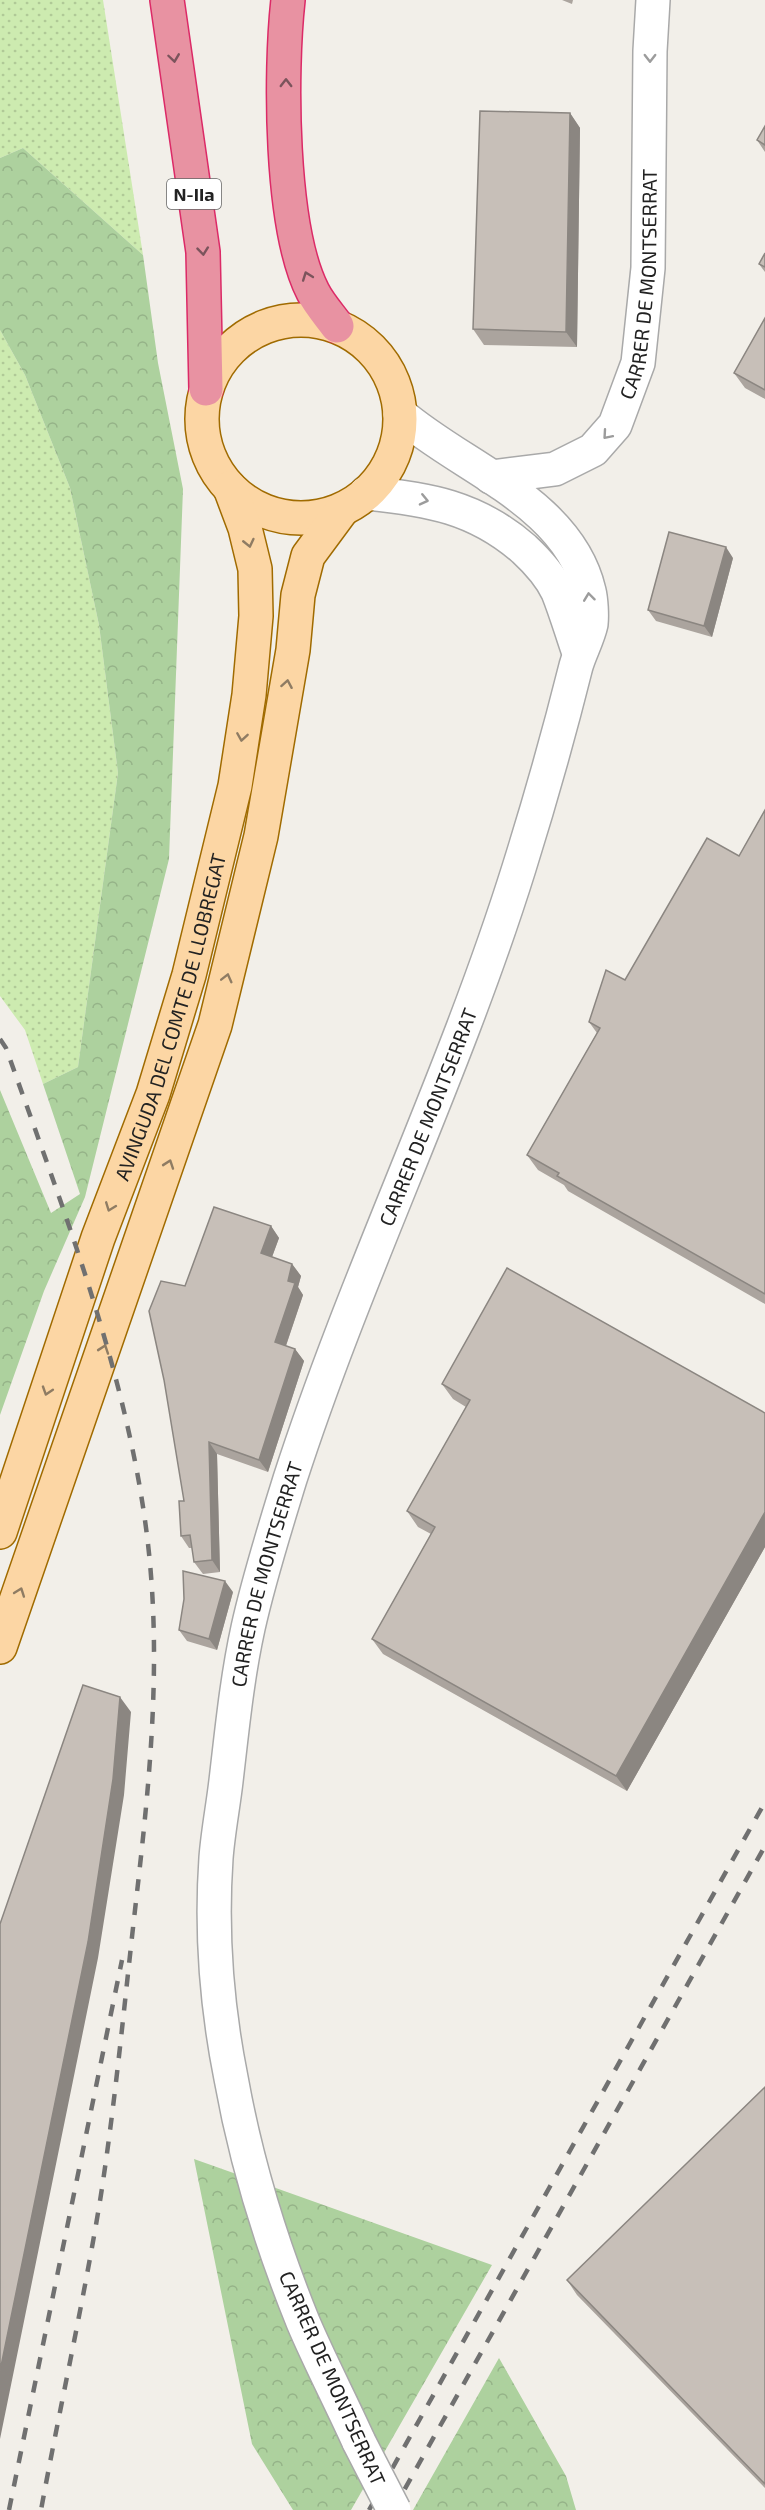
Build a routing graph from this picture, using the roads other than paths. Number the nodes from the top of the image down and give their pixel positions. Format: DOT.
graph roads {
  1 [pos="167,0"];
  2 [pos="288,0"];
  3 [pos="653,0"];
  4 [pos="337,326"];
  5 [pos="206,389"];
  6 [pos="400,414"];
  7 [pos="491,477"];
  8 [pos="230,488"];
  9 [pos="354,501"];
  10 [pos="579,653"];
  11 [pos="0,1532"];
  12 [pos="0,1647"];
  13 [pos="394,2510"];
  1 -- 5 [label="highway, N-IIa, one-way"];
  4 -- 2 [label="highway, N-IIa, one-way"];
  3 -- 7 [label="street, CARRER DE MONTSERRAT, one-way"];
  4 -- 5 [label="main road, N-IIa"];
  4 -- 6 [label="main road, N-IIa"];
  5 -- 8 [label="main road, N-IIa"];
  6 -- 7 [label="street, CARRER DE MONTSERRAT"];
  6 -- 9 [label="main road, N-IIa"];
  10 -- 7 [label="street, CARRER DE MONTSERRAT, one-way"];
  8 -- 9 [label="main road, N-IIa"];
  8 -- 11 [label="main road, AVINGUDA DEL COMTE DE LLOBREGAT / N-IIa, one-way"];
  9 -- 10 [label="street, one-way"];
  12 -- 9 [label="main road, AVINGUDA DEL COMTE DE LLOBREGAT / N-IIa, one-way"];
  10 -- 13 [label="street, CARRER DE MONTSERRAT, bridge"];
}
